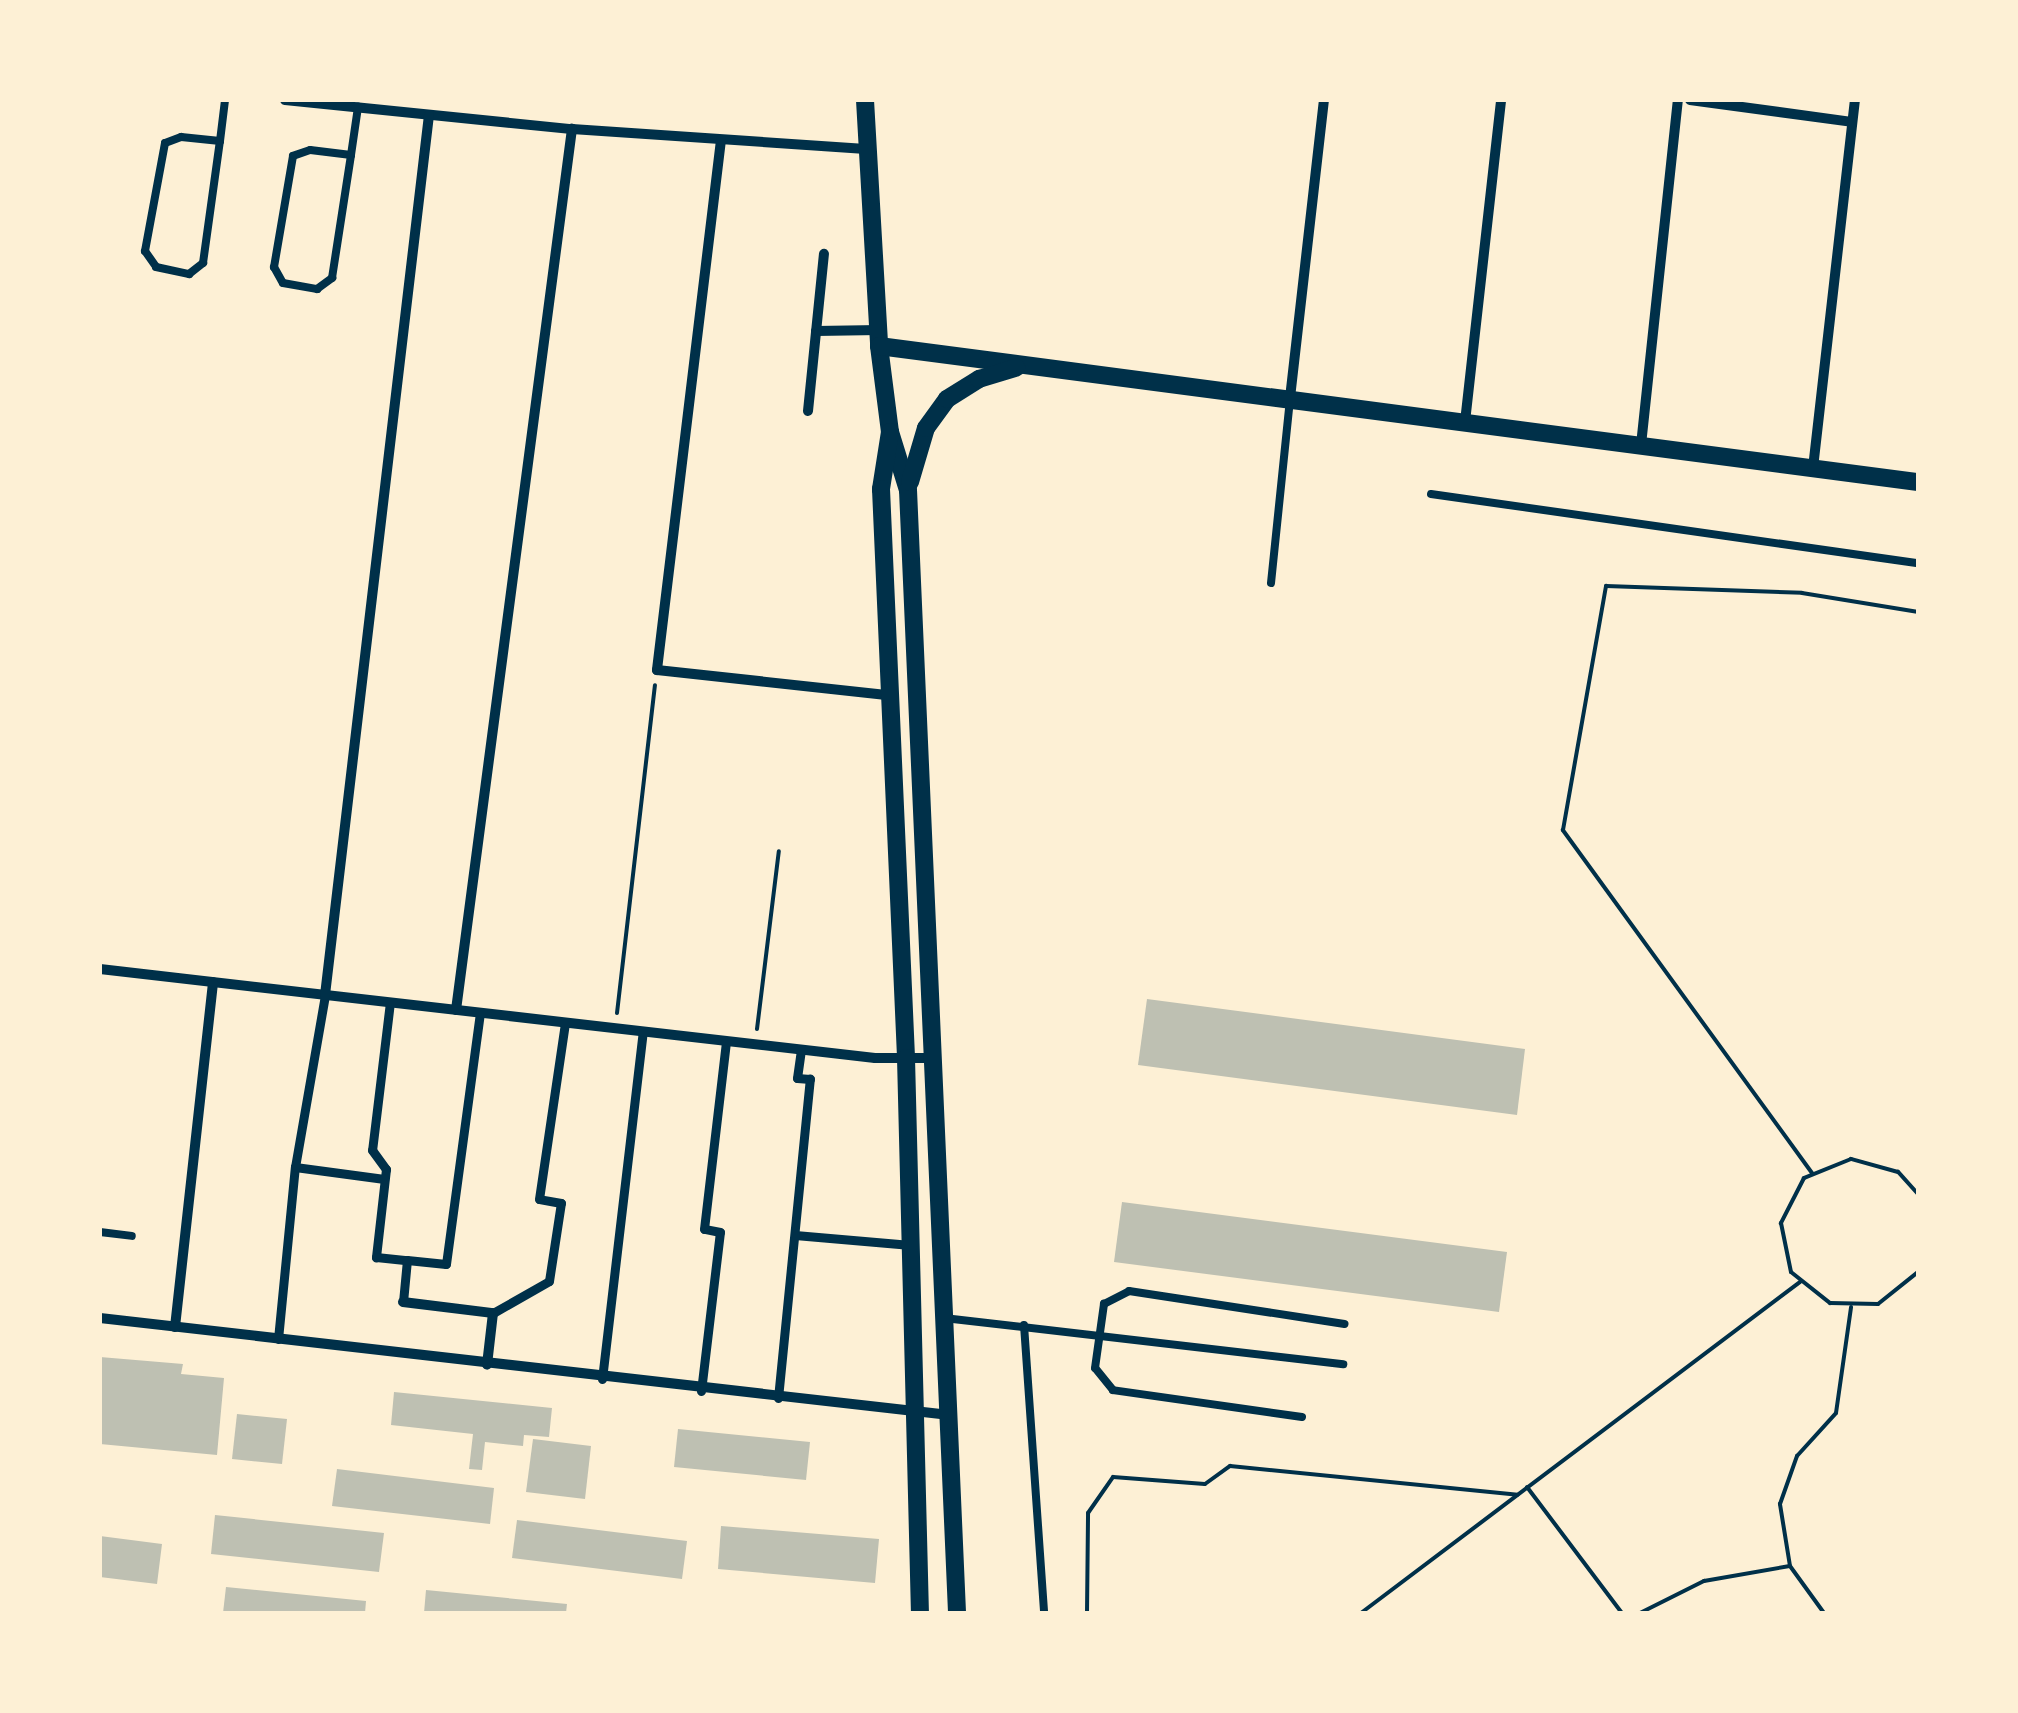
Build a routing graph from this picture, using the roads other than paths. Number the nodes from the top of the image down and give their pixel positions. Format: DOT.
graph roads {
  1 [pos="225,100"];
  2 [pos="285,100"];
  3 [pos="865,100"];
  4 [pos="1324,100"];
  5 [pos="1501,100"];
  6 [pos="1678,100"];
  7 [pos="1690,100"];
  8 [pos="1855,100"];
  9 [pos="358,107"];
  10 [pos="429,114"];
  11 [pos="1852,122"];
  12 [pos="572,129"];
  13 [pos="720,140"];
  14 [pos="220,142"];
  15 [pos="869,149"];
  16 [pos="351,155"];
  17 [pos="824,254"];
  18 [pos="816,331"];
  19 [pos="879,338"];
  20 [pos="1022,366"];
  21 [pos="1290,398"];
  22 [pos="808,410"];
  23 [pos="1465,422"];
  24 [pos="890,432"];
  25 [pos="1641,445"];
  26 [pos="1812,468"];
  27 [pos="1918,482"];
  28 [pos="908,490"];
  29 [pos="1432,494"];
  30 [pos="1918,563"];
  31 [pos="1272,583"];
  32 [pos="889,695"];
  33 [pos="100,969"];
  34 [pos="213,982"];
  35 [pos="325,994"];
  36 [pos="390,1002"];
  37 [pos="456,1010"];
  38 [pos="480,1012"];
  39 [pos="564,1022"];
  40 [pos="642,1031"];
  41 [pos="726,1041"];
  42 [pos="801,1049"];
  43 [pos="906,1058"];
  44 [pos="934,1058"];
  45 [pos="295,1167"];
  46 [pos="384,1179"];
  47 [pos="100,1232"];
  48 [pos="795,1235"];
  49 [pos="132,1236"];
  50 [pos="911,1245"];
  51 [pos="407,1260"];
  52 [pos="403,1302"];
  53 [pos="493,1312"];
  54 [pos="100,1318"];
  55 [pos="944,1318"];
  56 [pos="1344,1324"];
  57 [pos="1024,1325"];
  58 [pos="176,1327"];
  59 [pos="1096,1334"];
  60 [pos="278,1339"];
  61 [pos="1343,1364"];
  62 [pos="487,1365"];
  63 [pos="602,1379"];
  64 [pos="702,1391"];
  65 [pos="778,1400"];
  66 [pos="915,1415"];
  67 [pos="949,1415"];
  68 [pos="1302,1417"];
  69 [pos="920,1613"];
  70 [pos="957,1613"];
  71 [pos="1044,1613"];
  1 -- 14 [label="lane"];
  2 -- 9 [label="street"];
  3 -- 15 [label="street"];
  4 -- 21 [label="street"];
  5 -- 23 [label="street"];
  6 -- 25 [label="street"];
  7 -- 11 [label="street"];
  8 -- 11 [label="street"];
  9 -- 10 [label="street"];
  9 -- 16 [label="lane"];
  10 -- 12 [label="street"];
  10 -- 35 [label="street"];
  11 -- 26 [label="street"];
  12 -- 13 [label="street"];
  12 -- 37 [label="street"];
  13 -- 15 [label="street"];
  13 -- 32 [label="street"];
  14 -- 14 [label="lane"];
  15 -- 19 [label="street"];
  16 -- 16 [label="lane"];
  17 -- 18 [label="street"];
  18 -- 19 [label="street"];
  18 -- 22 [label="street"];
  19 -- 20 [label="street"];
  19 -- 24 [label="street"];
  20 -- 21 [label="street"];
  20 -- 28 [label="street"];
  21 -- 23 [label="street"];
  21 -- 31 [label="lane"];
  23 -- 25 [label="street"];
  24 -- 28 [label="street"];
  24 -- 32 [label="street"];
  25 -- 26 [label="street"];
  26 -- 27 [label="street"];
  28 -- 44 [label="street"];
  29 -- 30 [label="lane"];
  32 -- 43 [label="street"];
  33 -- 34 [label="street"];
  34 -- 35 [label="street"];
  34 -- 58 [label="street"];
  35 -- 36 [label="street"];
  35 -- 45 [label="street"];
  36 -- 37 [label="street"];
  36 -- 46 [label="street"];
  37 -- 38 [label="street"];
  38 -- 39 [label="street"];
  38 -- 51 [label="street"];
  39 -- 40 [label="street"];
  39 -- 53 [label="street"];
  40 -- 41 [label="street"];
  40 -- 63 [label="street"];
  41 -- 42 [label="street"];
  41 -- 64 [label="street"];
  42 -- 43 [label="street"];
  42 -- 48 [label="street"];
  43 -- 44 [label="street"];
  43 -- 50 [label="street"];
  44 -- 55 [label="street"];
  45 -- 46 [label="street"];
  45 -- 60 [label="street"];
  46 -- 51 [label="street"];
  47 -- 49 [label="lane"];
  48 -- 50 [label="street"];
  48 -- 65 [label="street"];
  50 -- 66 [label="street"];
  51 -- 52 [label="street"];
  52 -- 53 [label="street"];
  53 -- 62 [label="street"];
  54 -- 58 [label="street"];
  55 -- 57 [label="lane"];
  55 -- 67 [label="street"];
  56 -- 59 [label="lane"];
  57 -- 59 [label="lane"];
  57 -- 71 [label="lane"];
  58 -- 60 [label="street"];
  59 -- 61 [label="lane"];
  59 -- 68 [label="lane"];
  60 -- 62 [label="street"];
  62 -- 63 [label="street"];
  63 -- 64 [label="street"];
  64 -- 65 [label="street"];
  65 -- 66 [label="street"];
  66 -- 67 [label="street"];
  66 -- 69 [label="street"];
  67 -- 70 [label="street"];
}
